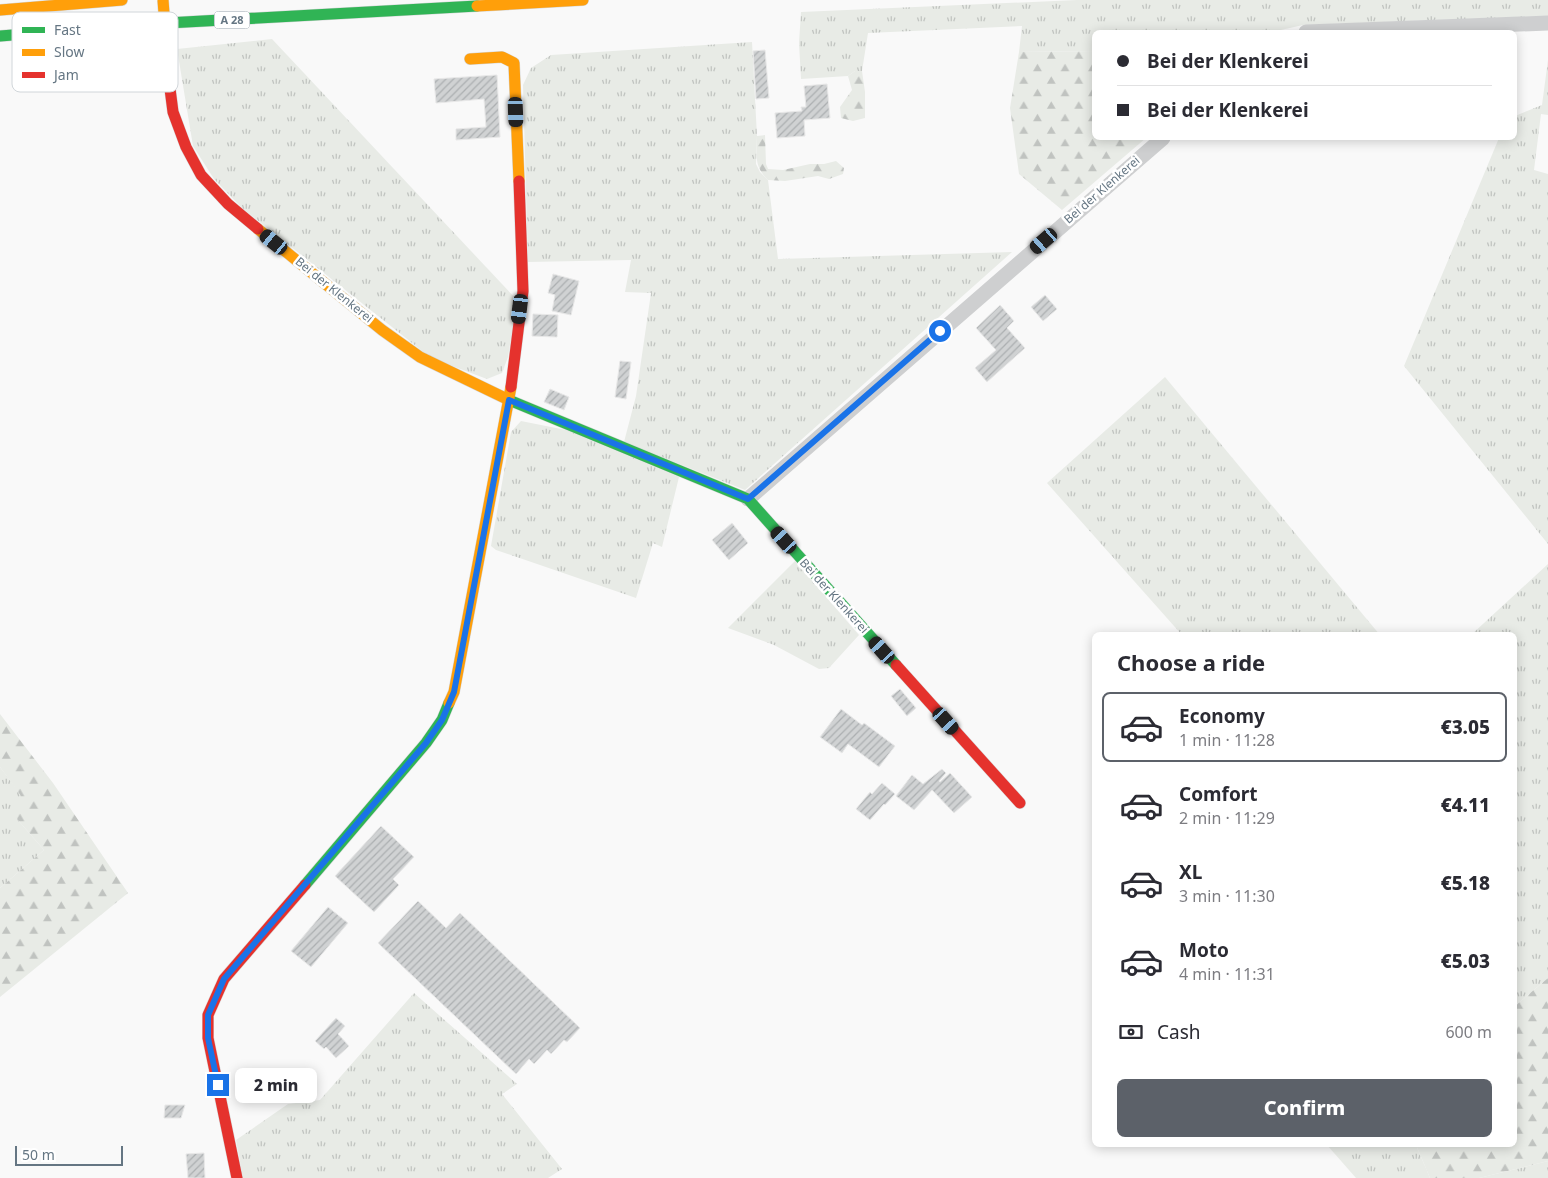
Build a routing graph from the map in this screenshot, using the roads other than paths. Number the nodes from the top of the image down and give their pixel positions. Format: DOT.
graph roads {
  1 [pos="122,0"];
  2 [pos="583,0"];
  3 [pos="0,10"];
  4 [pos="178,22"];
  5 [pos="1548,23"];
  6 [pos="1360,30"];
  7 [pos="470,59"];
  8 [pos="170,92"];
  9 [pos="1161,140"];
  10 [pos="509,400"];
  11 [pos="748,499"];
  12 [pos="1020,804"];
  13 [pos="237,1178"];
  1 -- 3 [label="main road"];
  2 -- 4 [label="main road, A 28"];
  5 -- 6 [label="street"];
  7 -- 10 [label="main road"];
  8 -- 10 [label="main road, Bei der Klenkerei, bridge"];
  9 -- 11 [label="street, Bei der Klenkerei"];
  10 -- 11 [label="main road, Bei der Klenkerei"];
  10 -- 13 [label="main road"];
  11 -- 12 [label="main road, Bei der Klenkerei"];
}
